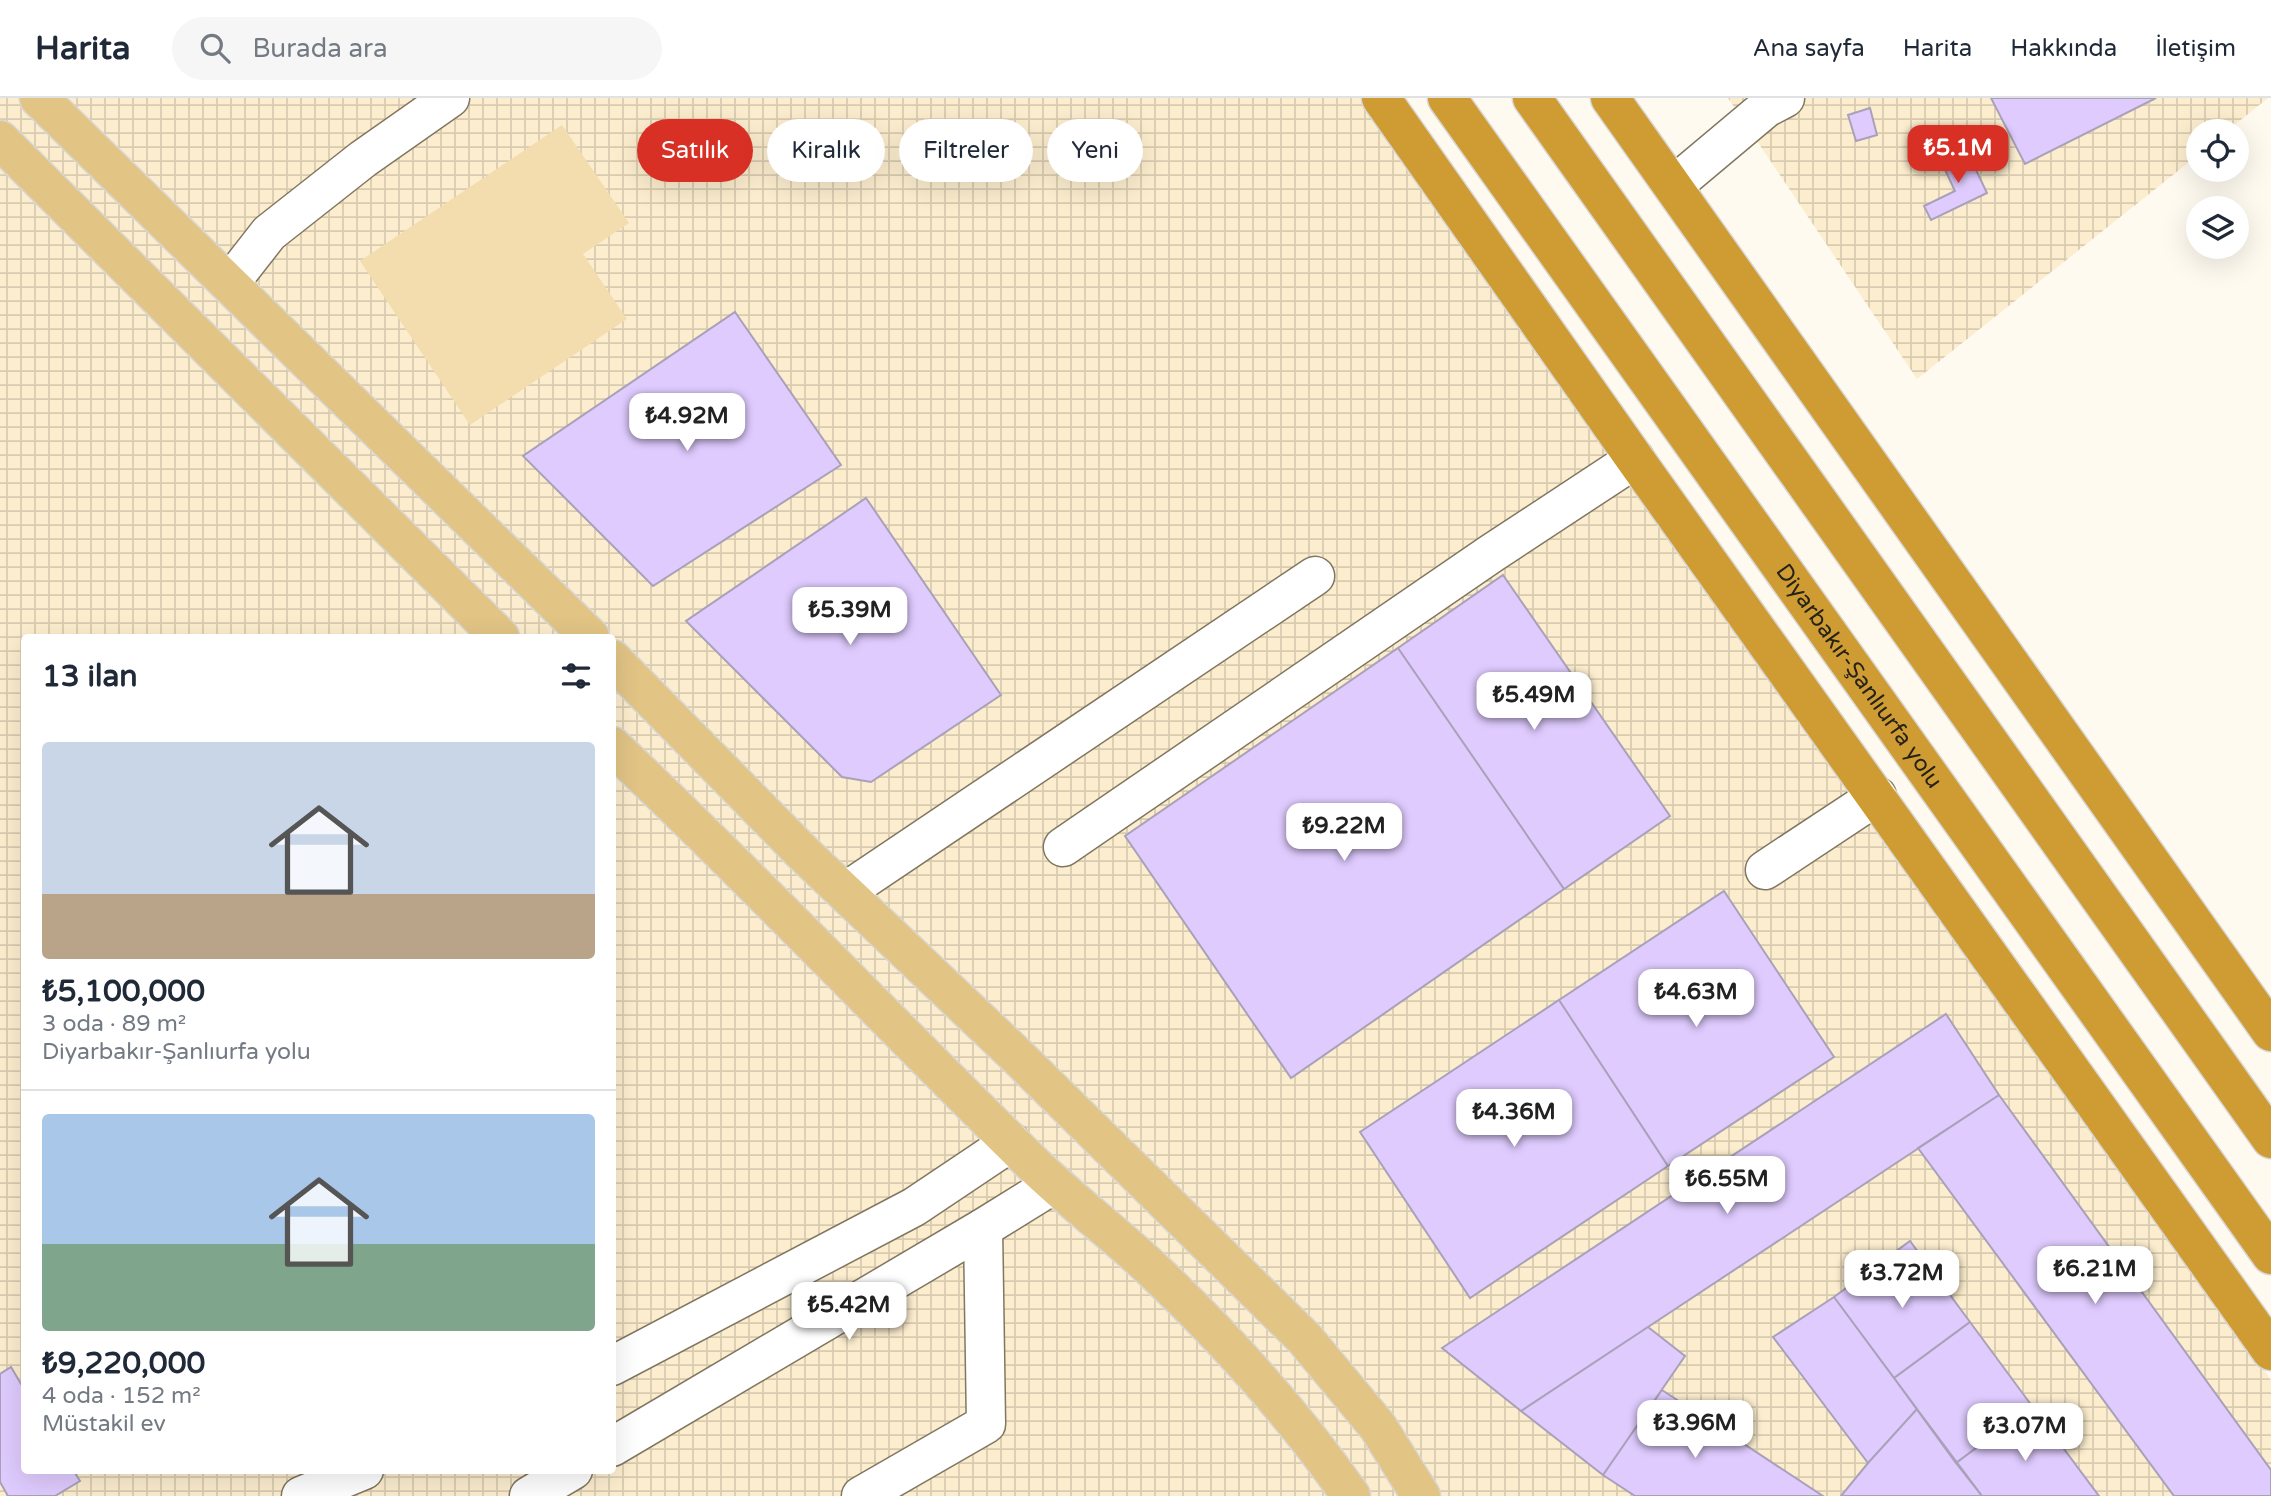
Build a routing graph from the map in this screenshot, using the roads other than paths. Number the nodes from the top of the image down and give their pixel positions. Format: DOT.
graph roads {
  1 [pos="39,98"];
  2 [pos="450,98"];
  3 [pos="1381,98"];
  4 [pos="1447,98"];
  5 [pos="1532,98"];
  6 [pos="1610,98"];
  7 [pos="1785,98"];
  8 [pos="0,140"];
  9 [pos="1673,186"];
  10 [pos="230,283"];
  11 [pos="1635,459"];
  12 [pos="1315,576"];
  13 [pos="497,634"];
  14 [pos="587,634"];
  15 [pos="616,663"];
  16 [pos="616,750"];
  17 [pos="1877,796"];
  18 [pos="1063,846"];
  19 [pos="1765,870"];
  20 [pos="845,892"];
  21 [pos="2271,1032"];
  22 [pos="2271,1139"];
  23 [pos="1011,1142"];
  24 [pos="1054,1184"];
  25 [pos="983,1228"];
  26 [pos="2271,1255"];
  27 [pos="2271,1351"];
  28 [pos="616,1364"];
  29 [pos="616,1445"];
  30 [pos="354,1474"];
  31 [pos="566,1474"];
  32 [pos="301,1496"];
  33 [pos="529,1496"];
  34 [pos="861,1496"];
  35 [pos="1351,1496"];
  36 [pos="1421,1496"];
  1 -- 10 [label="main road"];
  2 -- 10 [label="street"];
  3 -- 11 [label="highway"];
  4 -- 26 [label="highway, Diyarbakır-Şanlıurfa yolu"];
  5 -- 22 [label="highway"];
  6 -- 9 [label="highway"];
  7 -- 9 [label="street"];
  8 -- 13 [label="main road"];
  9 -- 21 [label="highway"];
  10 -- 14 [label="main road"];
  11 -- 17 [label="highway"];
  11 -- 18 [label="street"];
  12 -- 20 [label="street"];
  15 -- 20 [label="main road"];
  16 -- 23 [label="main road"];
  17 -- 19 [label="street"];
  17 -- 27 [label="highway"];
  20 -- 36 [label="main road"];
  23 -- 24 [label="main road"];
  23 -- 28 [label="street"];
  24 -- 25 [label="street"];
  24 -- 35 [label="main road"];
  25 -- 29 [label="street"];
  25 -- 34 [label="street"];
  30 -- 32 [label="street"];
  31 -- 33 [label="street"];
}
